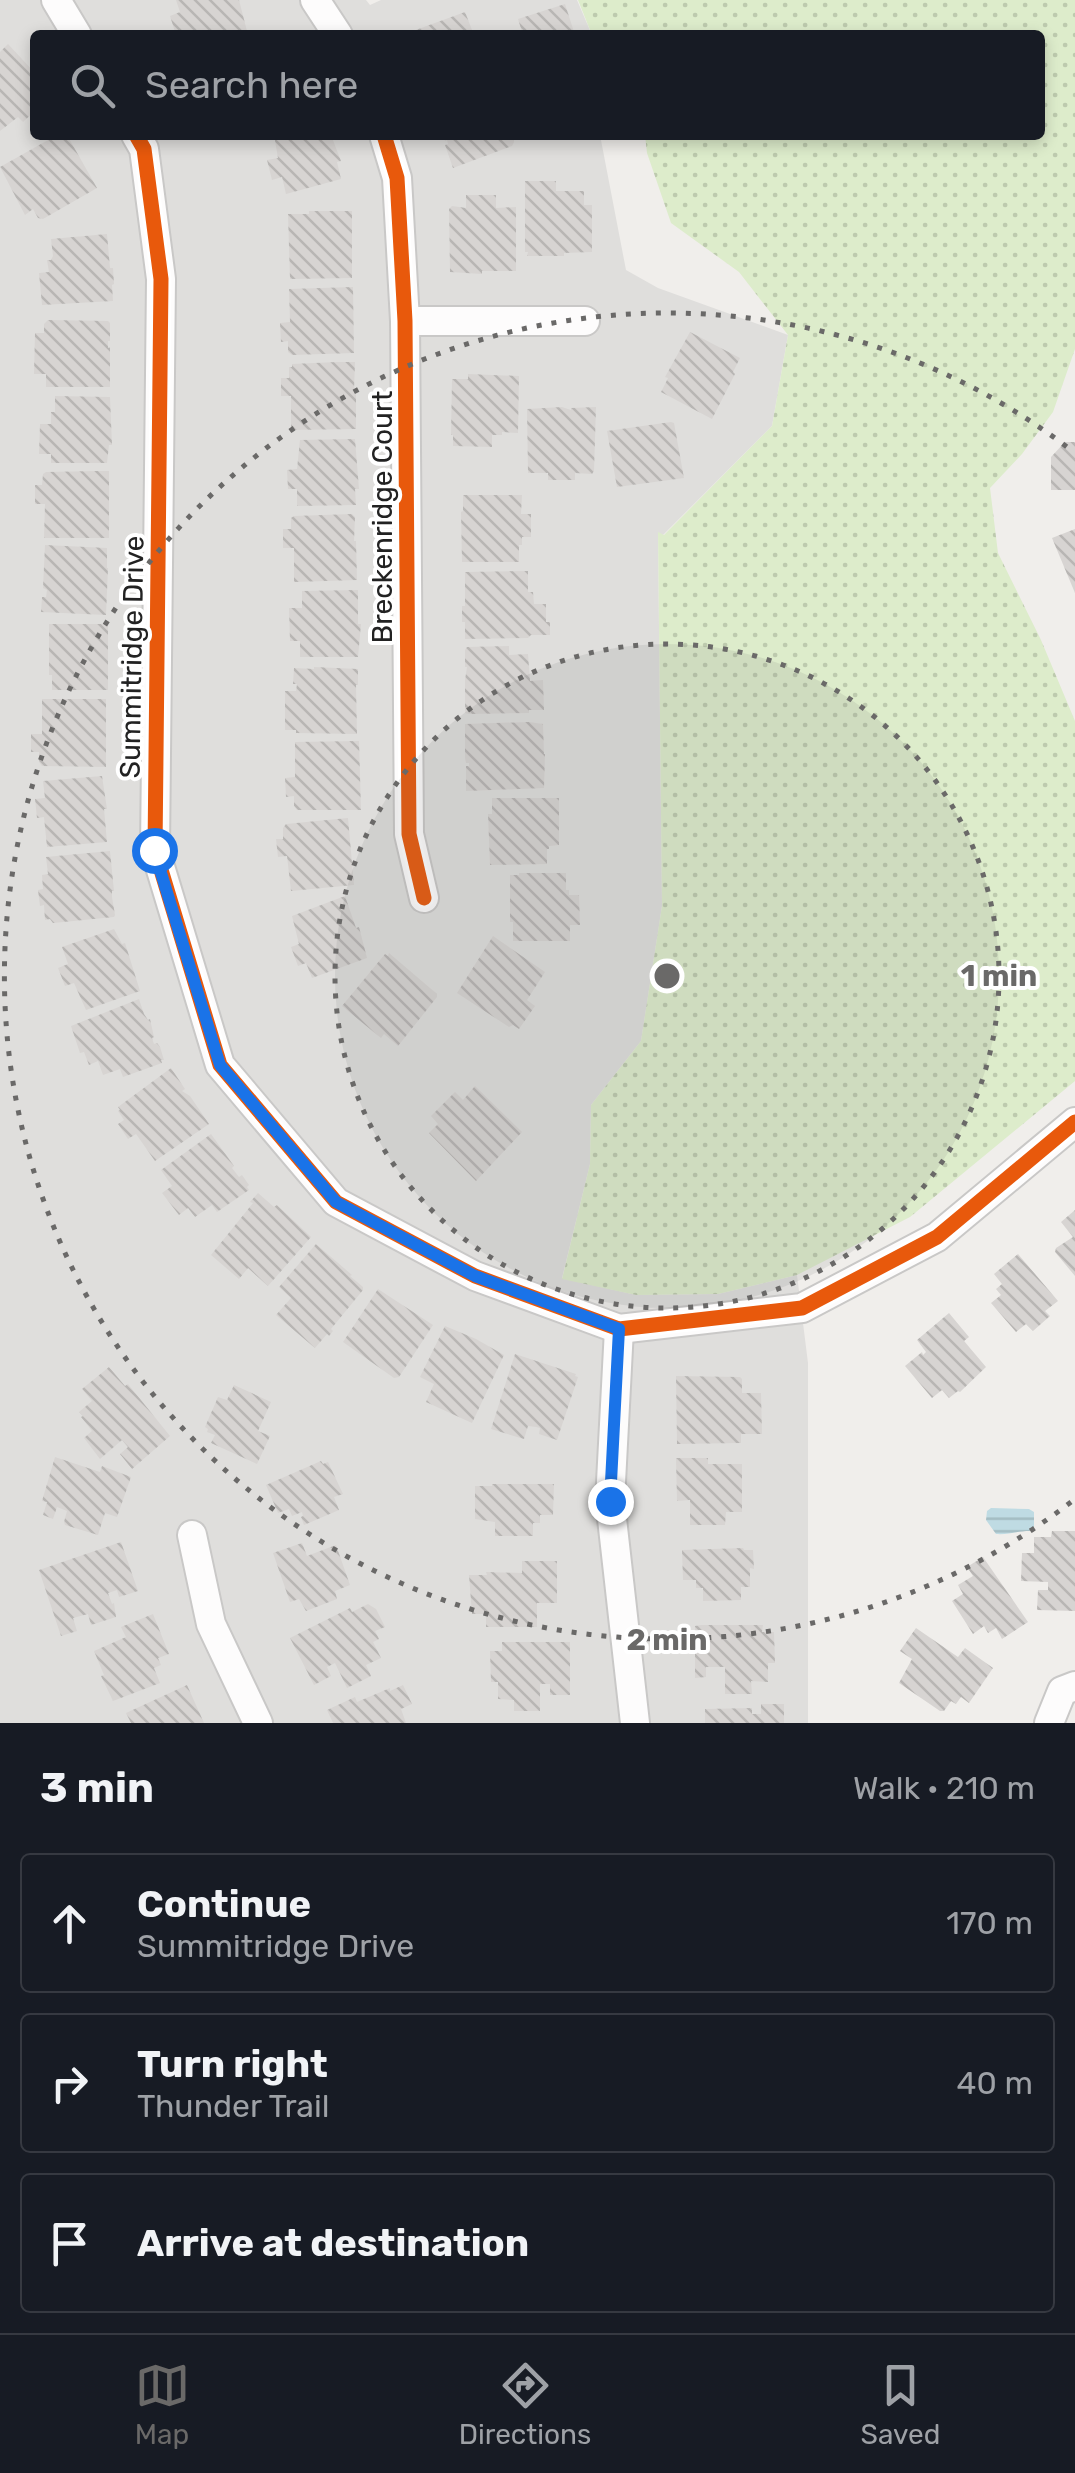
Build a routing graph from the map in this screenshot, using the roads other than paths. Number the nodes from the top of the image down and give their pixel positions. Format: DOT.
graph roads {
  1 [pos="56,0"];
  2 [pos="316,0"];
  3 [pos="73,30"];
  4 [pos="335,30"];
  5 [pos="139,140"];
  6 [pos="386,140"];
  7 [pos="405,321"];
  8 [pos="586,321"];
  9 [pos="424,898"];
  10 [pos="1075,1122"];
  11 [pos="619,1329"];
  12 [pos="192,1535"];
  13 [pos="1075,1686"];
  14 [pos="258,1723"];
  15 [pos="635,1723"];
  16 [pos="1049,1723"];
  1 -- 3 [label="street"];
  2 -- 4 [label="street"];
  5 -- 11 [label="street, Summitridge Drive"];
  6 -- 7 [label="street, Breckenridge Court"];
  7 -- 8 [label="street"];
  7 -- 9 [label="street, Breckenridge Court"];
  10 -- 11 [label="street, Summitridge Drive"];
  11 -- 15 [label="street"];
  12 -- 14 [label="street"];
  13 -- 16 [label="street"];
}
